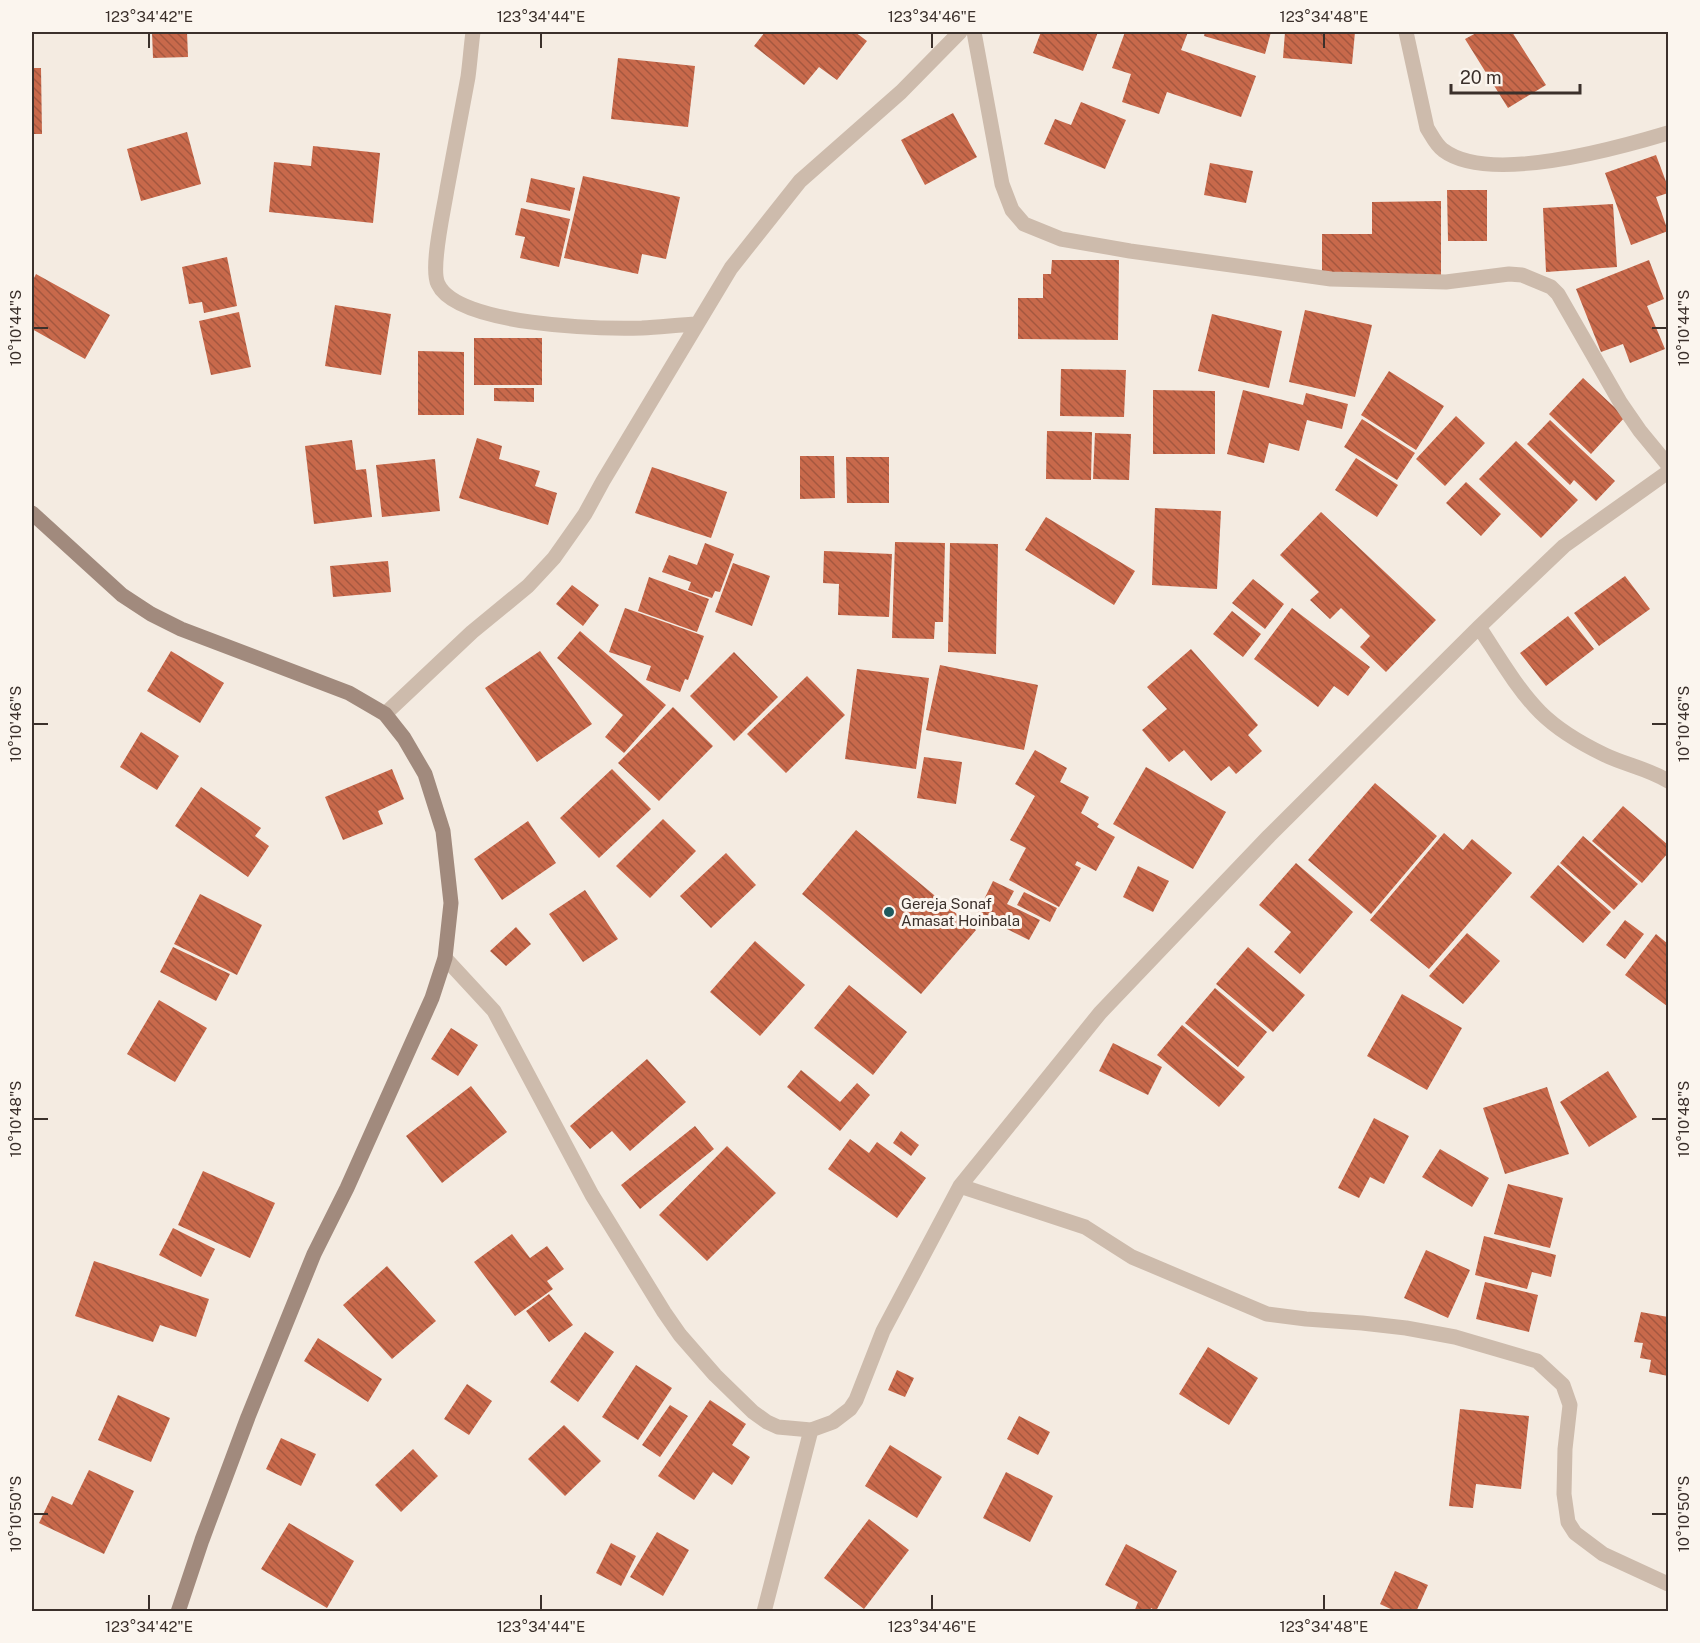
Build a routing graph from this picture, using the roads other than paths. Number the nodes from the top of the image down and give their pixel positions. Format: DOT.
graph roads {
  1 [pos="473,32"];
  2 [pos="960,32"];
  3 [pos="974,32"];
  4 [pos="1406,32"];
  5 [pos="1668,133"];
  6 [pos="697,324"];
  7 [pos="1668,465"];
  8 [pos="1668,472"];
  9 [pos="32,513"];
  10 [pos="1479,627"];
  11 [pos="385,714"];
  12 [pos="1668,781"];
  13 [pos="445,958"];
  14 [pos="960,1186"];
  15 [pos="811,1430"];
  16 [pos="1668,1584"];
  17 [pos="178,1611"];
  18 [pos="764,1611"];
  1 -- 6 [label="street"];
  2 -- 6 [label="street"];
  3 -- 7 [label="street"];
  4 -- 5 [label="street"];
  6 -- 11 [label="street"];
  8 -- 10 [label="street"];
  9 -- 11 [label="street"];
  10 -- 12 [label="street"];
  10 -- 14 [label="street"];
  11 -- 13 [label="street"];
  13 -- 15 [label="street"];
  13 -- 17 [label="street"];
  14 -- 15 [label="street"];
  14 -- 16 [label="street"];
  15 -- 18 [label="street"];
}
